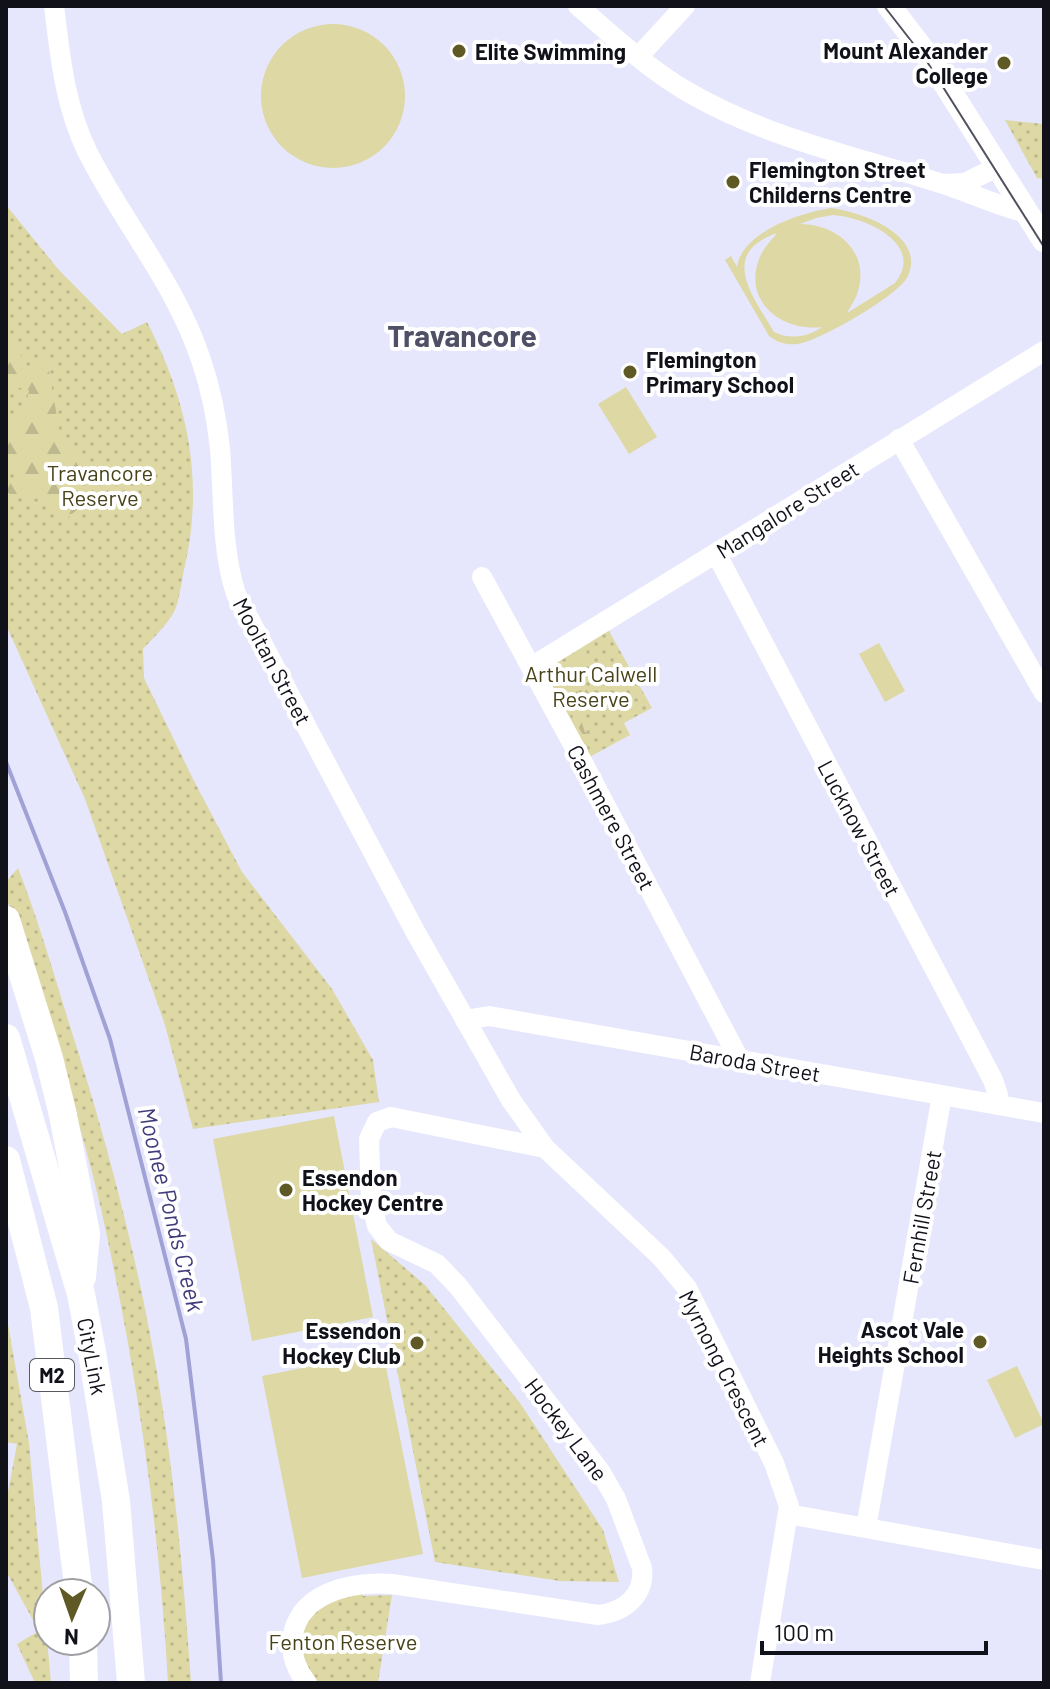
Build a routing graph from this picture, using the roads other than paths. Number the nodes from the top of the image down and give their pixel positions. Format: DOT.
graph roads {
  1 [pos="54,6"];
  2 [pos="578,6"];
  3 [pos="685,6"];
  4 [pos="889,6"];
  5 [pos="638,57"];
  6 [pos="999,166"];
  7 [pos="944,184"];
  8 [pos="1039,229"];
  9 [pos="1044,351"];
  10 [pos="899,439"];
  11 [pos="716,553"];
  12 [pos="482,577"];
  13 [pos="531,667"];
  14 [pos="1044,693"];
  15 [pos="6,920"];
  16 [pos="465,1020"];
  17 [pos="6,1038"];
  18 [pos="739,1059"];
  19 [pos="942,1095"];
  20 [pos="998,1105"];
  21 [pos="1044,1113"];
  22 [pos="545,1148"];
  23 [pos="6,1160"];
  24 [pos="81,1294"];
  25 [pos="788,1514"];
  26 [pos="866,1528"];
  27 [pos="1044,1560"];
  28 [pos="77,1577"];
  29 [pos="83,1657"];
  30 [pos="84,1683"];
  31 [pos="131,1683"];
  32 [pos="307,1683"];
  33 [pos="760,1683"];
  1 -- 16 [label="street, Mooltan Street"];
  2 -- 5 [label="street"];
  3 -- 5 [label="street"];
  4 -- 6 [label="main road"];
  5 -- 7 [label="street"];
  6 -- 7 [label="street"];
  6 -- 8 [label="main road"];
  7 -- 8 [label="street"];
  9 -- 10 [label="street, Mangalore Street"];
  10 -- 11 [label="street, Mangalore Street"];
  10 -- 14 [label="street"];
  11 -- 13 [label="street, Mangalore Street"];
  11 -- 20 [label="street, Lucknow Street"];
  12 -- 13 [label="street, Cashmere Street"];
  13 -- 18 [label="street, Cashmere Street"];
  15 -- 24 [label="highway"];
  16 -- 18 [label="street, Baroda Street"];
  16 -- 22 [label="street, Mooltan Street"];
  17 -- 24 [label="highway, CityLink / M2"];
  18 -- 19 [label="street, Baroda Street"];
  19 -- 20 [label="street, Baroda Street"];
  19 -- 26 [label="street, Fernhill Street"];
  20 -- 21 [label="street, Baroda Street"];
  22 -- 25 [label="street, Myrnong Crescent"];
  22 -- 32 [label="street, Hockey Lane"];
  23 -- 28 [label="highway, CityLink / M2"];
  24 -- 31 [label="highway, CityLink / M2"];
  25 -- 26 [label="street"];
  25 -- 33 [label="street, Myrnong Crescent"];
  26 -- 27 [label="street"];
  29 -- 30 [label="highway"];
}
